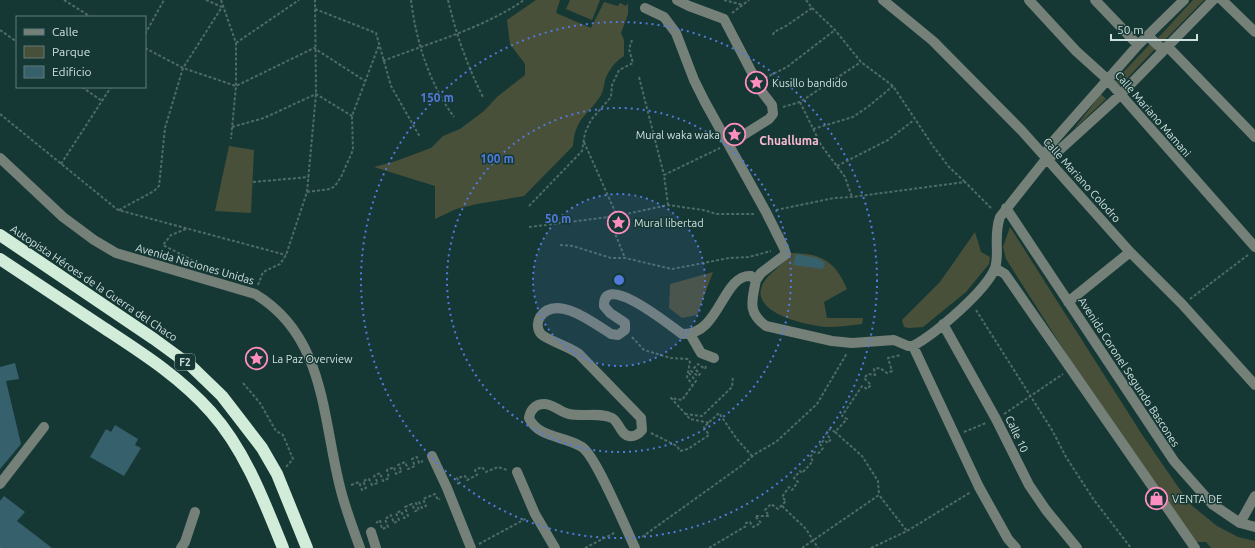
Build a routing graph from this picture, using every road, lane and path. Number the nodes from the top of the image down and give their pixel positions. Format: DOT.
graph roads {
  1 [pos="64,0"];
  2 [pos="164,0"];
  3 [pos="206,0"];
  4 [pos="221,0"];
  5 [pos="299,0"];
  6 [pos="315,0"];
  7 [pos="410,0"];
  8 [pos="448,0"];
  9 [pos="524,0"];
  10 [pos="677,0"];
  11 [pos="724,0"];
  12 [pos="749,0"];
  13 [pos="806,0"];
  14 [pos="882,0"];
  15 [pos="1029,0"];
  16 [pos="1095,0"];
  17 [pos="1184,0"];
  18 [pos="1213,0"];
  19 [pos="1222,0"];
  20 [pos="743,5"];
  21 [pos="222,7"];
  22 [pos="645,8"];
  23 [pos="812,8"];
  24 [pos="315,9"];
  25 [pos="89,16"];
  26 [pos="724,19"];
  27 [pos="0,30"];
  28 [pos="835,30"];
  29 [pos="146,32"];
  30 [pos="1255,32"];
  31 [pos="456,34"];
  32 [pos="773,35"];
  33 [pos="1148,36"];
  34 [pos="632,40"];
  35 [pos="16,41"];
  36 [pos="236,43"];
  37 [pos="379,45"];
  38 [pos="420,46"];
  39 [pos="1138,46"];
  40 [pos="314,48"];
  41 [pos="1165,48"];
  42 [pos="146,49"];
  43 [pos="383,60"];
  44 [pos="861,62"];
  45 [pos="183,68"];
  46 [pos="639,77"];
  47 [pos="1108,79"];
  48 [pos="365,81"];
  49 [pos="757,82"];
  50 [pos="236,86"];
  51 [pos="893,86"];
  52 [pos="83,88"];
  53 [pos="110,88"];
  54 [pos="316,94"];
  55 [pos="1120,95"];
  56 [pos="482,97"];
  57 [pos="102,101"];
  58 [pos="800,102"];
  59 [pos="773,111"];
  60 [pos="0,114"];
  61 [pos="352,116"];
  62 [pos="454,116"];
  63 [pos="914,120"];
  64 [pos="232,127"];
  65 [pos="813,129"];
  66 [pos="420,137"];
  67 [pos="1255,137"];
  68 [pos="231,139"];
  69 [pos="584,141"];
  70 [pos="729,144"];
  71 [pos="0,158"];
  72 [pos="1046,159"];
  73 [pos="61,164"];
  74 [pos="837,166"];
  75 [pos="664,175"];
  76 [pos="308,177"];
  77 [pos="253,182"];
  78 [pos="965,182"];
  79 [pos="307,192"];
  80 [pos="852,198"];
  81 [pos="529,206"];
  82 [pos="668,206"];
  83 [pos="1006,208"];
  84 [pos="118,210"];
  85 [pos="766,212"];
  86 [pos="608,216"];
  87 [pos="617,216"];
  88 [pos="1000,217"];
  89 [pos="529,227"];
  90 [pos="186,228"];
  91 [pos="0,234"];
  92 [pos="560,245"];
  93 [pos="784,248"];
  94 [pos="1252,251"];
  95 [pos="1130,252"];
  96 [pos="286,255"];
  97 [pos="625,258"];
  98 [pos="0,259"];
  99 [pos="995,268"];
  100 [pos="204,279"];
  101 [pos="756,280"];
  102 [pos="255,294"];
  103 [pos="970,300"];
  104 [pos="1068,302"];
  105 [pos="1182,304"];
  106 [pos="943,324"];
  107 [pos="626,330"];
  108 [pos="690,334"];
  109 [pos="852,343"];
  110 [pos="913,346"];
  111 [pos="702,353"];
  112 [pos="714,358"];
  113 [pos="1071,369"];
  114 [pos="733,376"];
  115 [pos="244,383"];
  116 [pos="1255,385"];
  117 [pos="693,386"];
  118 [pos="1029,396"];
  119 [pos="684,414"];
  120 [pos="996,419"];
  121 [pos="710,423"];
  122 [pos="44,427"];
  123 [pos="642,430"];
  124 [pos="835,432"];
  125 [pos="955,435"];
  126 [pos="432,456"];
  127 [pos="752,456"];
  128 [pos="290,464"];
  129 [pos="518,472"];
  130 [pos="0,484"];
  131 [pos="979,487"];
  132 [pos="340,488"];
  133 [pos="447,488"];
  134 [pos="879,495"];
  135 [pos="1255,496"];
  136 [pos="782,506"];
  137 [pos="195,512"];
  138 [pos="535,514"];
  139 [pos="1240,523"];
  140 [pos="625,527"];
  141 [pos="1255,527"];
  142 [pos="906,531"];
  143 [pos="371,532"];
  144 [pos="814,540"];
  145 [pos="474,546"];
  146 [pos="634,546"];
  147 [pos="181,548"];
  148 [pos="283,548"];
  149 [pos="307,548"];
  150 [pos="360,548"];
  151 [pos="376,548"];
  152 [pos="555,548"];
  153 [pos="585,548"];
  154 [pos="709,548"];
  155 [pos="802,548"];
  156 [pos="818,548"];
  157 [pos="871,548"];
  158 [pos="1016,548"];
  159 [pos="1077,548"];
  160 [pos="1131,548"];
  161 [pos="1195,548"];
  1 -- 25 [label="path"];
  2 -- 29 [label="path"];
  3 -- 21 [label="path"];
  4 -- 21 [label="path"];
  5 -- 36 [label="path"];
  6 -- 24 [label="path"];
  7 -- 38 [label="path"];
  8 -- 31 [label="path"];
  9 -- 31 [label="path"];
  10 -- 26 [label="street"];
  11 -- 20 [label="path"];
  12 -- 20 [label="path"];
  13 -- 23 [label="path"];
  14 -- 72 [label="street, Calle Mariano Colodro"];
  15 -- 47 [label="street, Calle Mariano Mamani"];
  16 -- 39 [label="street"];
  17 -- 33 [label="street"];
  18 -- 41 [label="street"];
  19 -- 30 [label="street"];
  20 -- 26 [label="path"];
  21 -- 36 [label="path"];
  21 -- 45 [label="path"];
  22 -- 70 [label="street"];
  23 -- 28 [label="path"];
  23 -- 32 [label="path"];
  24 -- 37 [label="path"];
  24 -- 40 [label="path"];
  26 -- 49 [label="street"];
  27 -- 35 [label="path"];
  28 -- 44 [label="path"];
  28 -- 49 [label="path"];
  31 -- 38 [label="path"];
  31 -- 56 [label="path"];
  33 -- 39 [label="street"];
  33 -- 41 [label="street"];
  34 -- 69 [label="path"];
  36 -- 50 [label="path"];
  37 -- 43 [label="path"];
  37 -- 48 [label="path"];
  38 -- 43 [label="path"];
  38 -- 62 [label="path"];
  39 -- 47 [label="street"];
  40 -- 48 [label="path"];
  40 -- 50 [label="path"];
  40 -- 54 [label="path"];
  41 -- 55 [label="street"];
  41 -- 67 [label="street"];
  42 -- 45 [label="path"];
  43 -- 66 [label="path"];
  44 -- 51 [label="path"];
  44 -- 58 [label="path"];
  45 -- 50 [label="path"];
  45 -- 84 [label="path"];
  46 -- 75 [label="path"];
  47 -- 55 [label="street, Calle Mariano Mamani"];
  47 -- 72 [label="street"];
  48 -- 61 [label="path"];
  49 -- 59 [label="street"];
  50 -- 64 [label="path"];
  51 -- 63 [label="path"];
  51 -- 65 [label="path"];
  52 -- 57 [label="path"];
  53 -- 57 [label="path"];
  54 -- 61 [label="path"];
  54 -- 64 [label="path"];
  54 -- 76 [label="path"];
  55 -- 72 [label="street"];
  55 -- 94 [label="street, Calle Mariano Mamani"];
  57 -- 73 [label="path"];
  58 -- 59 [label="path"];
  58 -- 65 [label="path"];
  59 -- 70 [label="street"];
  60 -- 73 [label="path"];
  61 -- 79 [label="path"];
  63 -- 74 [label="path"];
  63 -- 78 [label="path"];
  64 -- 68 [label="path"];
  65 -- 74 [label="path"];
  69 -- 81 [label="path"];
  69 -- 87 [label="path"];
  70 -- 75 [label="path"];
  70 -- 85 [label="street"];
  71 -- 100 [label="street, Avenida Naciones Unidas"];
  72 -- 83 [label="street"];
  72 -- 95 [label="street, Calle Mariano Colodro"];
  73 -- 84 [label="path"];
  74 -- 80 [label="path"];
  75 -- 82 [label="path"];
  76 -- 77 [label="path"];
  76 -- 79 [label="path"];
  78 -- 80 [label="path"];
  78 -- 88 [label="path"];
  79 -- 96 [label="path"];
  80 -- 85 [label="path"];
  82 -- 85 [label="path"];
  82 -- 87 [label="path"];
  83 -- 88 [label="street"];
  83 -- 104 [label="street, Avenida Coronel Segundo Bascones"];
  84 -- 90 [label="path"];
  85 -- 93 [label="street"];
  86 -- 87 [label="path"];
  86 -- 89 [label="path"];
  86 -- 97 [label="path"];
  88 -- 99 [label="street"];
  90 -- 96 [label="path"];
  90 -- 100 [label="path"];
  91 -- 149 [label="highway, Autopista Héroes de la Guerra del Chaco / F2"];
  92 -- 97 [label="path"];
  93 -- 97 [label="path"];
  93 -- 101 [label="street"];
  94 -- 105 [label="path"];
  95 -- 104 [label="street"];
  95 -- 105 [label="street, Calle Mariano Colodro"];
  96 -- 102 [label="path"];
  98 -- 148 [label="highway, F2"];
  99 -- 103 [label="street"];
  99 -- 113 [label="street"];
  100 -- 102 [label="street, Avenida Naciones Unidas"];
  101 -- 108 [label="street"];
  101 -- 109 [label="street"];
  102 -- 132 [label="street, Avenida Naciones Unidas"];
  103 -- 106 [label="street"];
  103 -- 118 [label="path"];
  104 -- 139 [label="street, Avenida Coronel Segundo Bascones"];
  105 -- 116 [label="street, Calle Mariano Colodro"];
  106 -- 110 [label="street"];
  106 -- 120 [label="street, Calle 10"];
  107 -- 108 [label="street"];
  107 -- 117 [label="path"];
  107 -- 123 [label="street"];
  108 -- 111 [label="street"];
  109 -- 110 [label="street"];
  109 -- 127 [label="path"];
  110 -- 124 [label="path"];
  110 -- 125 [label="street"];
  111 -- 112 [label="street"];
  111 -- 117 [label="path"];
  113 -- 118 [label="path"];
  113 -- 161 [label="street"];
  114 -- 119 [label="path"];
  115 -- 128 [label="path"];
  117 -- 119 [label="path"];
  118 -- 120 [label="path"];
  118 -- 160 [label="path"];
  119 -- 121 [label="path"];
  120 -- 125 [label="path"];
  120 -- 159 [label="street, Calle 10"];
  121 -- 123 [label="path"];
  121 -- 127 [label="path"];
  122 -- 130 [label="street"];
  123 -- 140 [label="street"];
  124 -- 134 [label="path"];
  124 -- 136 [label="path"];
  125 -- 131 [label="street"];
  126 -- 132 [label="path"];
  126 -- 133 [label="street"];
  127 -- 146 [label="path"];
  129 -- 133 [label="path"];
  129 -- 138 [label="street"];
  131 -- 142 [label="path"];
  131 -- 158 [label="street"];
  132 -- 150 [label="street, Avenida Naciones Unidas"];
  133 -- 143 [label="path"];
  133 -- 145 [label="street"];
  134 -- 142 [label="path"];
  134 -- 144 [label="path"];
  135 -- 139 [label="street"];
  136 -- 144 [label="path"];
  136 -- 154 [label="path"];
  137 -- 147 [label="street"];
  138 -- 145 [label="path"];
  138 -- 152 [label="street"];
  139 -- 141 [label="street, Avenida Coronel Segundo Bascones"];
  140 -- 146 [label="street"];
  140 -- 153 [label="path"];
  142 -- 157 [label="path"];
  143 -- 151 [label="street"];
  144 -- 155 [label="path"];
  144 -- 156 [label="path"];
}
